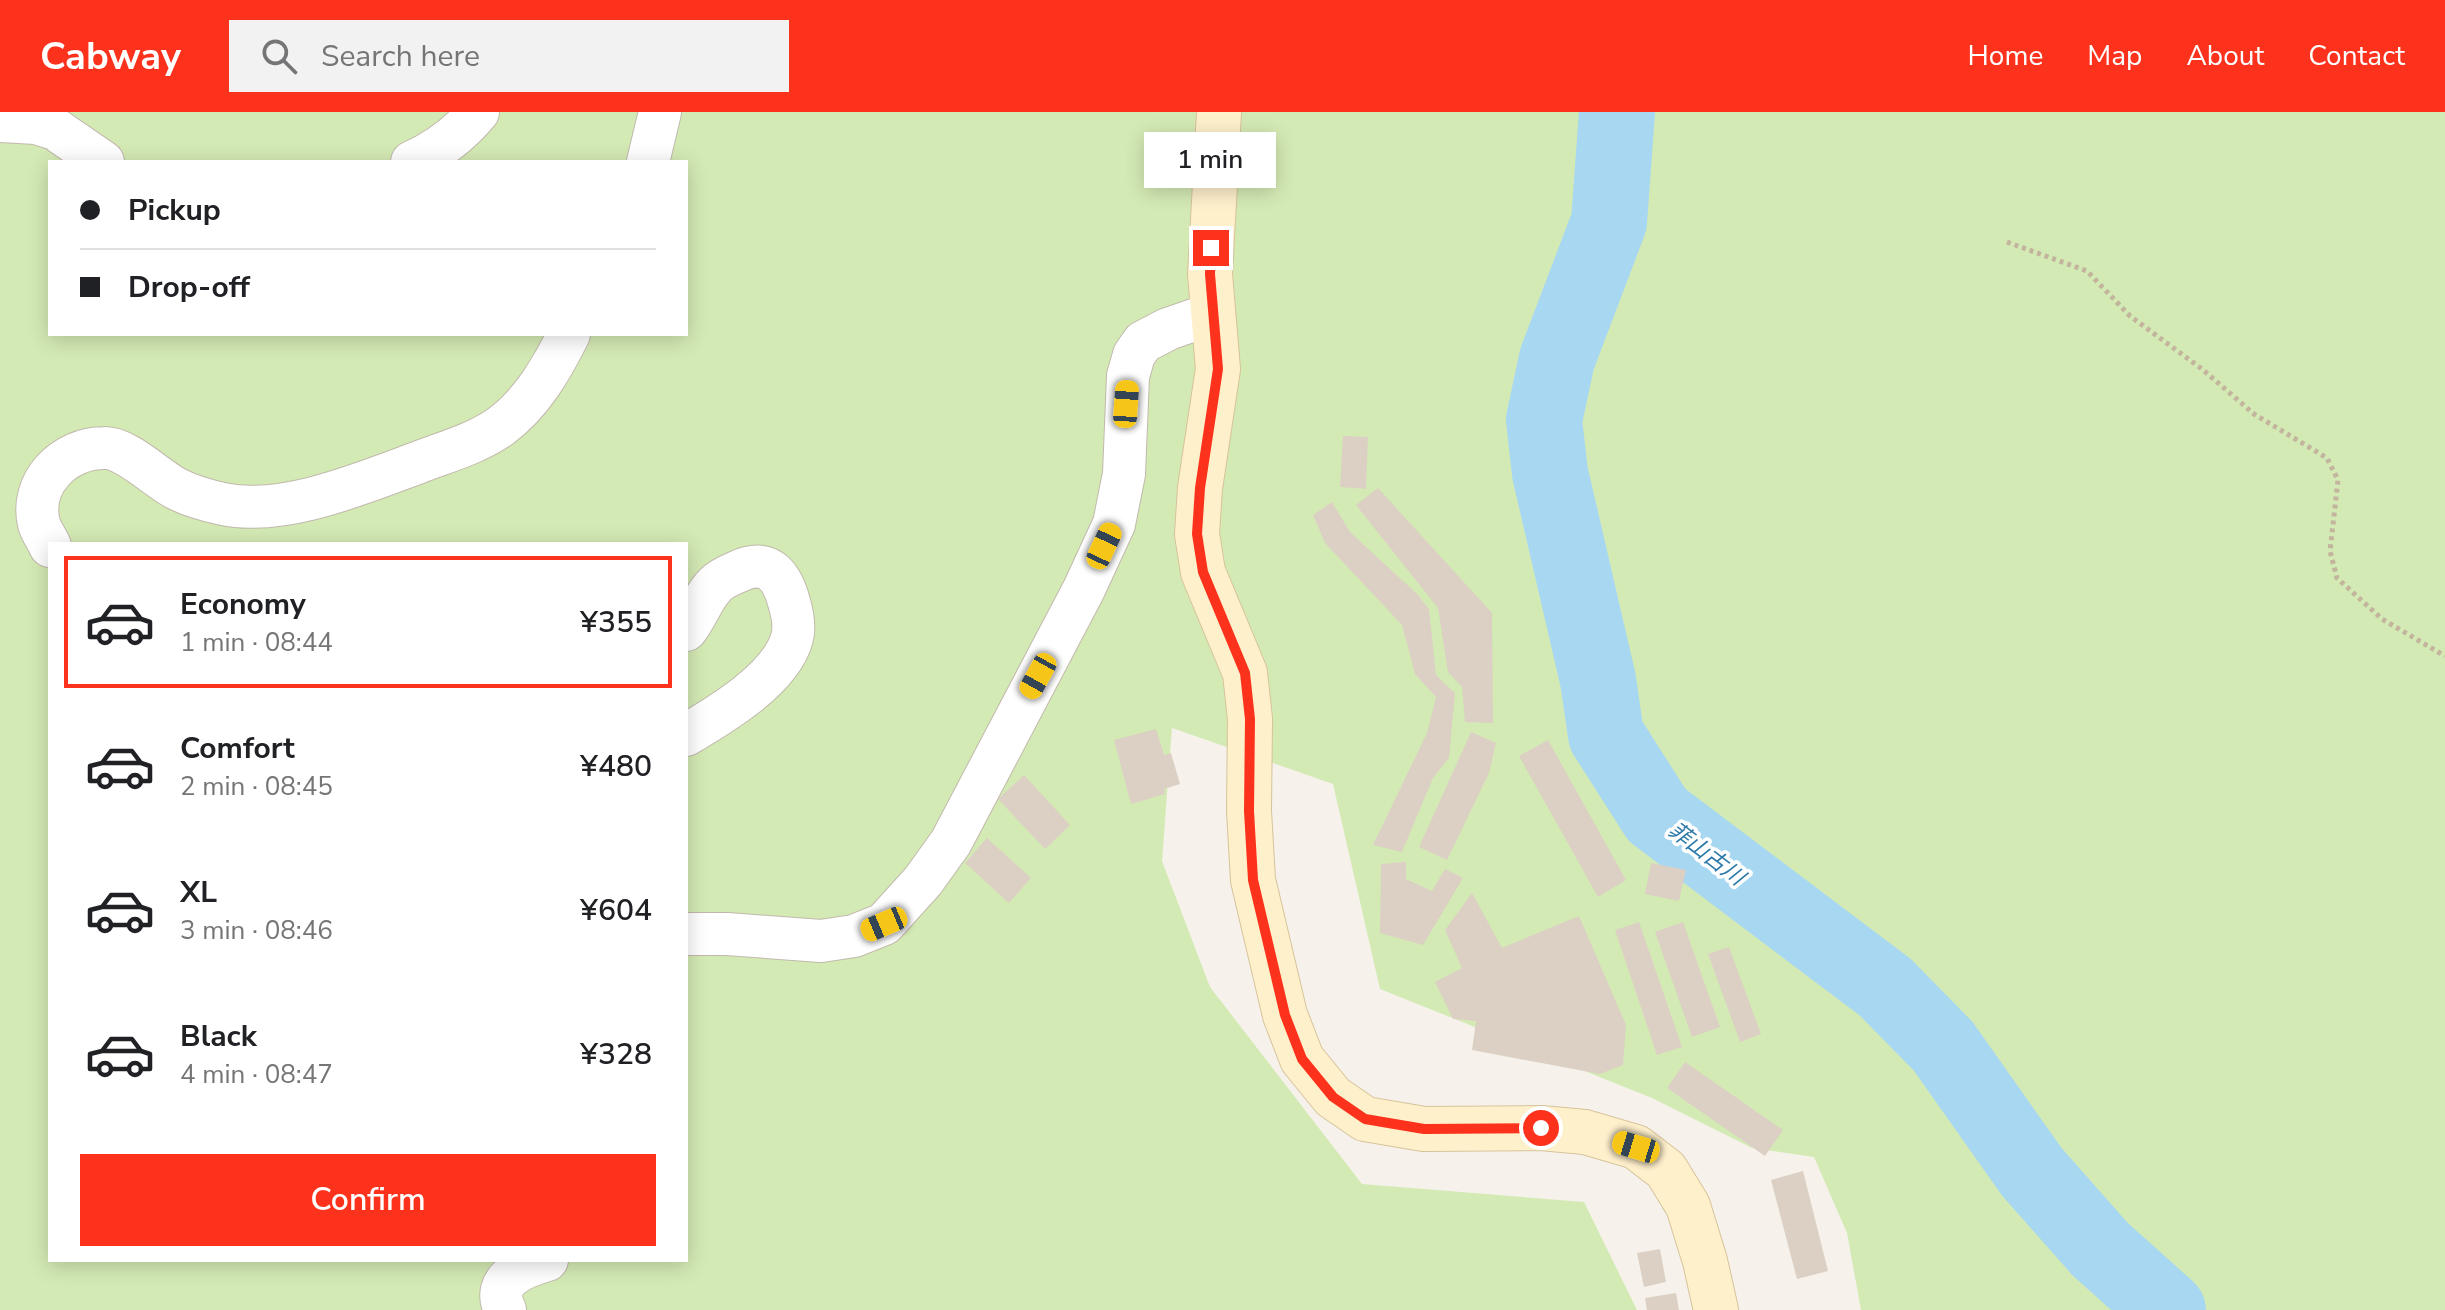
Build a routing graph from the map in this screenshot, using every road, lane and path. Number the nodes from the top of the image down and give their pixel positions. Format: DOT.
graph roads {
  1 [pos="478,112"];
  2 [pos="660,112"];
  3 [pos="1219,112"];
  4 [pos="0,121"];
  5 [pos="100,160"];
  6 [pos="416,160"];
  7 [pos="648,160"];
  8 [pos="2007,242"];
  9 [pos="1214,313"];
  10 [pos="568,336"];
  11 [pos="48,542"];
  12 [pos="688,627"];
  13 [pos="2445,656"];
  14 [pos="688,734"];
  15 [pos="688,934"];
  16 [pos="727,934"];
  17 [pos="688,953"];
  18 [pos="542,1262"];
  19 [pos="505,1310"];
  20 [pos="1716,1310"];
  1 -- 6 [label="street"];
  2 -- 7 [label="street"];
  3 -- 9 [label="street"];
  4 -- 5 [label="street"];
  8 -- 13 [label="path"];
  9 -- 16 [label="street"];
  9 -- 20 [label="street"];
  10 -- 11 [label="street"];
  12 -- 14 [label="street"];
  15 -- 16 [label="street"];
  16 -- 17 [label="street"];
  18 -- 19 [label="street"];
}
